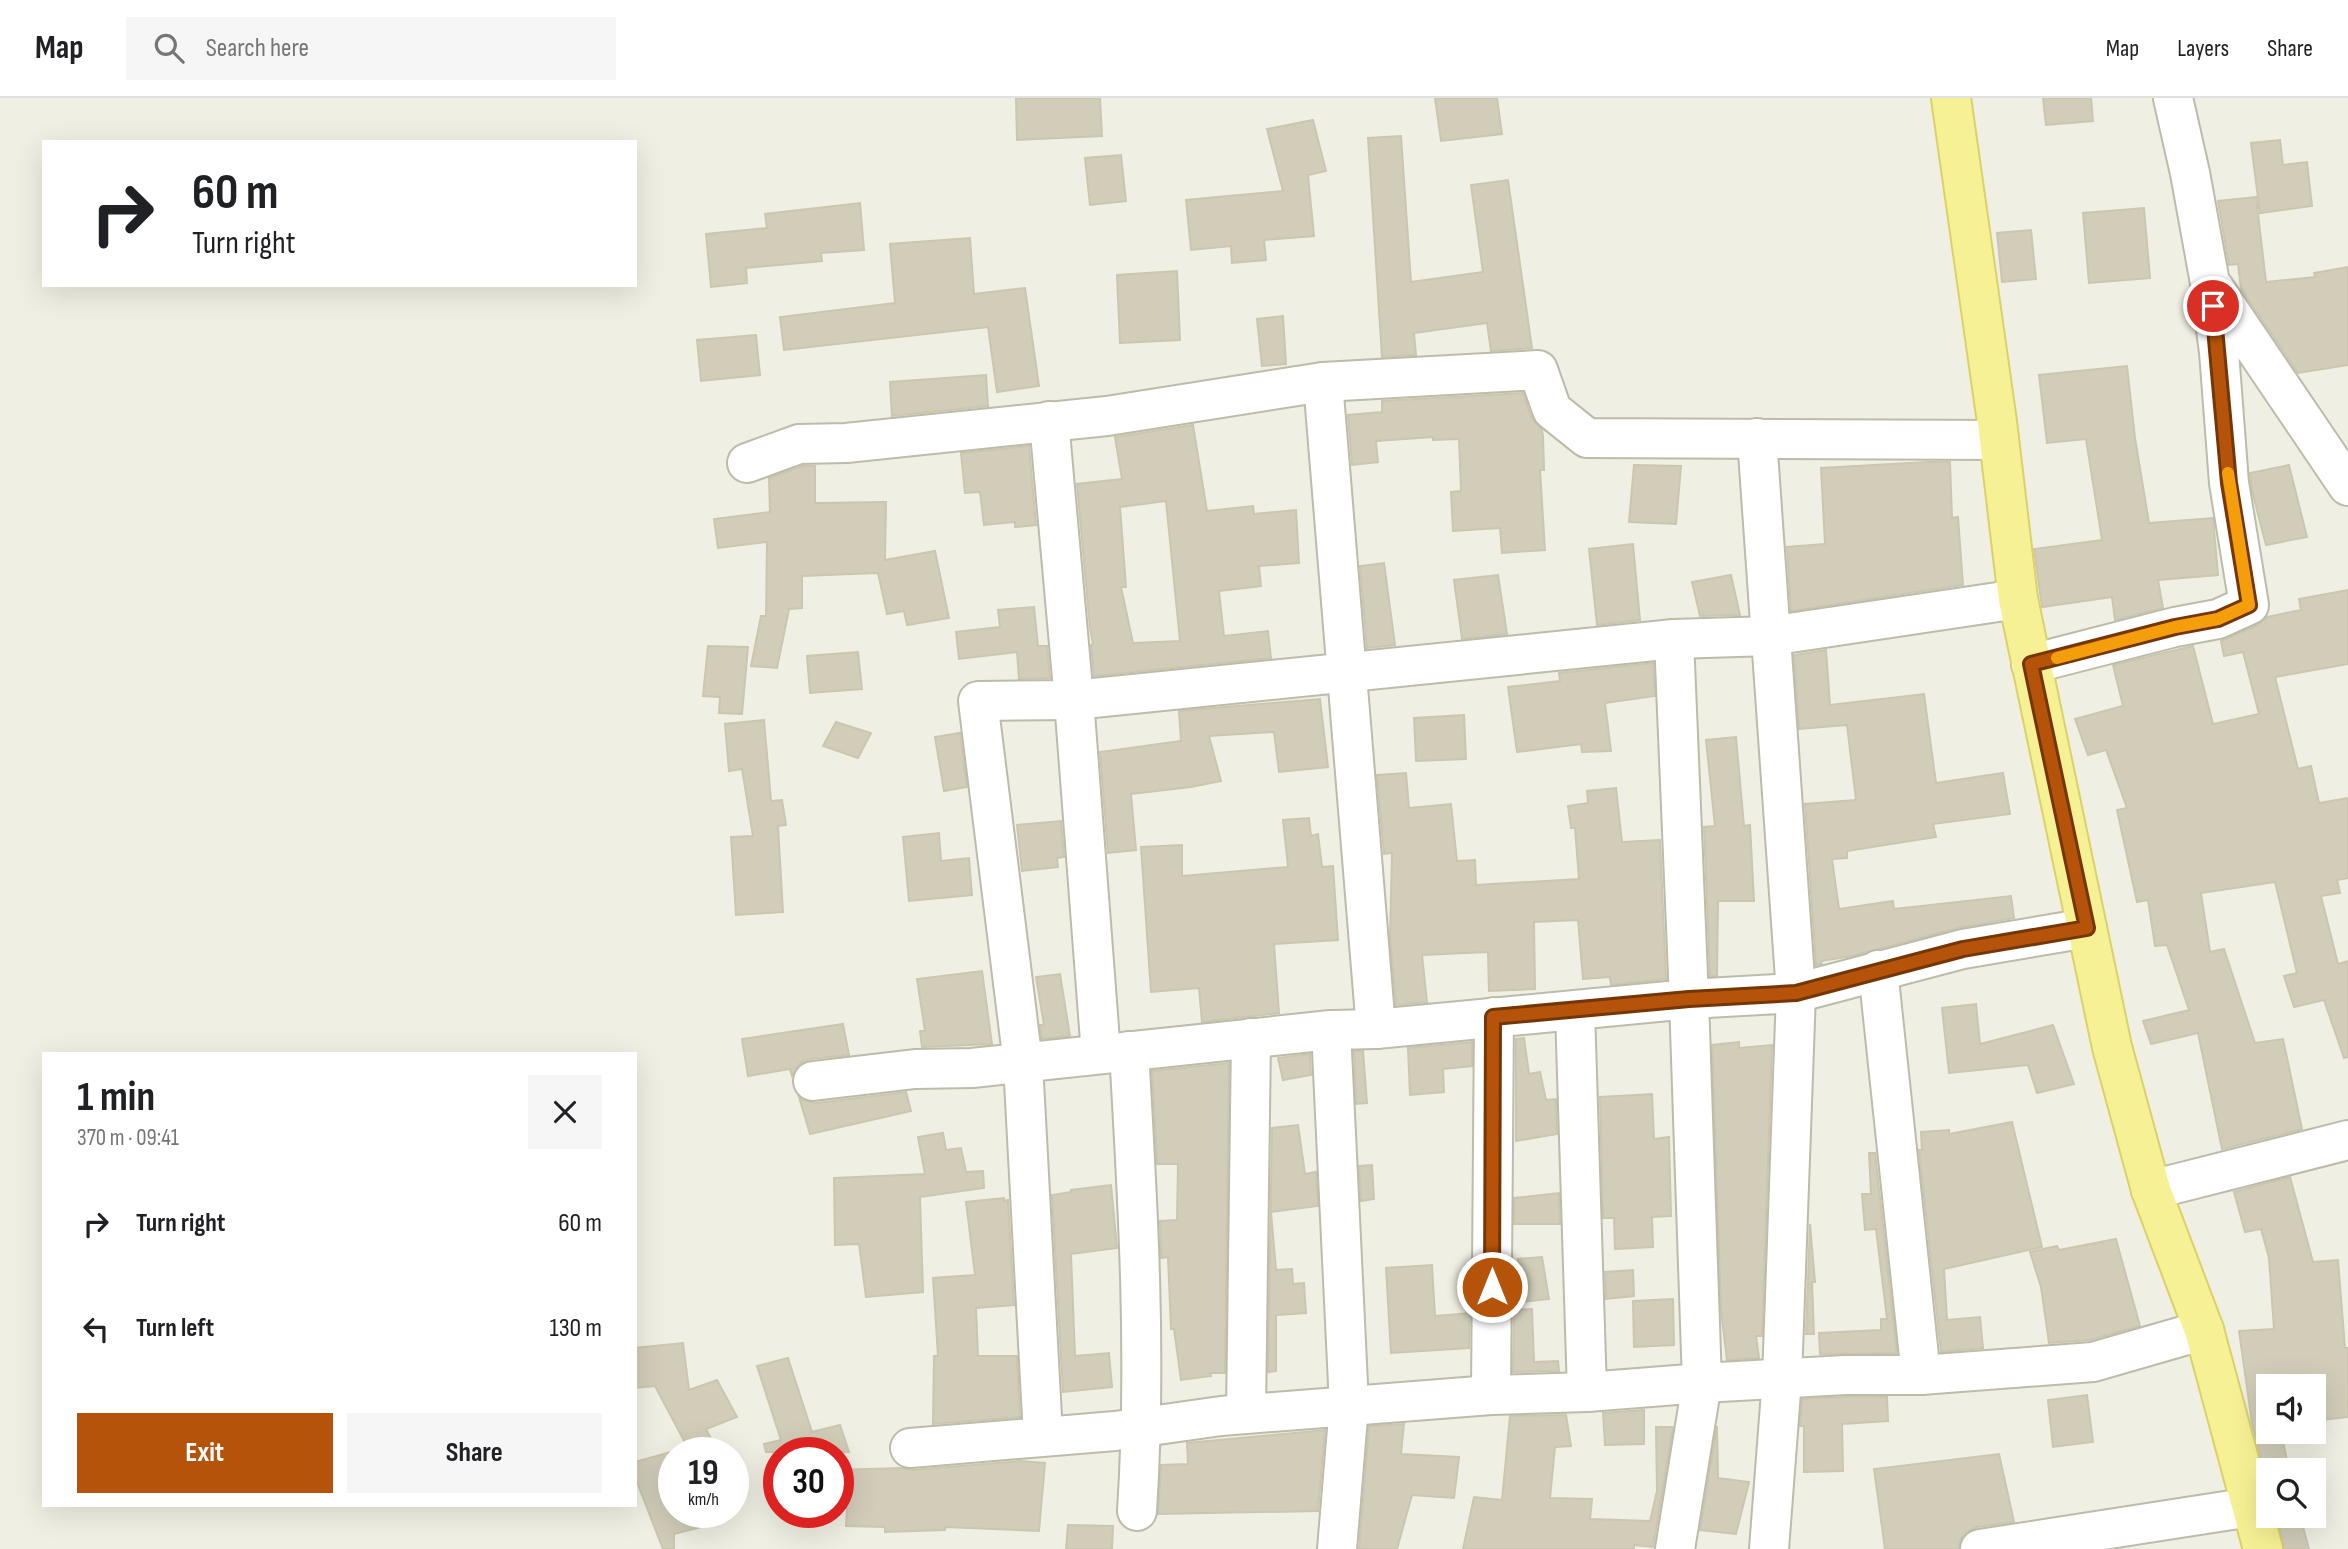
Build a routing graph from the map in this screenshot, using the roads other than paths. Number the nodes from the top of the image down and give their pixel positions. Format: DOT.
graph roads {
  1 [pos="1951,98"];
  2 [pos="2173,98"];
  3 [pos="2210,283"];
  4 [pos="1322,382"];
  5 [pos="1049,421"];
  6 [pos="1757,438"];
  7 [pos="1999,440"];
  8 [pos="747,463"];
  9 [pos="2348,486"];
  10 [pos="2018,599"];
  11 [pos="1770,636"];
  12 [pos="1674,639"];
  13 [pos="2031,664"];
  14 [pos="1346,672"];
  15 [pos="1074,700"];
  16 [pos="2087,928"];
  17 [pos="1878,970"];
  18 [pos="1796,993"];
  19 [pos="1689,999"];
  20 [pos="1576,1011"];
  21 [pos="1493,1017"];
  22 [pos="1376,1028"];
  23 [pos="1331,1030"];
  24 [pos="1251,1038"];
  25 [pos="1115,1052"];
  26 [pos="1023,1063"];
  27 [pos="813,1081"];
  28 [pos="2348,1140"];
  29 [pos="2151,1190"];
  30 [pos="2204,1330"];
  31 [pos="1921,1376"];
  32 [pos="1782,1380"];
  33 [pos="1702,1383"];
  34 [pos="1587,1392"];
  35 [pos="1491,1395"];
  36 [pos="1349,1405"];
  37 [pos="1246,1413"];
  38 [pos="1142,1427"];
  39 [pos="1043,1436"];
  40 [pos="910,1448"];
  41 [pos="2251,1507"];
  42 [pos="1137,1511"];
  43 [pos="1337,1549"];
  44 [pos="1675,1549"];
  45 [pos="1769,1549"];
  46 [pos="1980,1549"];
  47 [pos="2263,1549"];
  1 -- 7 [label="main road"];
  2 -- 3 [label="street"];
  3 -- 9 [label="street"];
  3 -- 13 [label="street"];
  4 -- 5 [label="street"];
  4 -- 6 [label="street"];
  4 -- 14 [label="street"];
  5 -- 8 [label="street"];
  5 -- 15 [label="street"];
  6 -- 7 [label="street"];
  6 -- 11 [label="street"];
  7 -- 10 [label="main road"];
  10 -- 11 [label="street"];
  10 -- 13 [label="main road"];
  11 -- 12 [label="street"];
  11 -- 18 [label="street"];
  12 -- 14 [label="street"];
  12 -- 19 [label="street"];
  13 -- 16 [label="main road"];
  14 -- 15 [label="street"];
  14 -- 22 [label="street"];
  15 -- 25 [label="street"];
  15 -- 26 [label="street"];
  16 -- 17 [label="street"];
  16 -- 29 [label="main road"];
  17 -- 18 [label="street"];
  17 -- 31 [label="street"];
  18 -- 19 [label="street"];
  18 -- 32 [label="street"];
  19 -- 20 [label="street"];
  19 -- 33 [label="street"];
  20 -- 21 [label="street"];
  20 -- 34 [label="street"];
  21 -- 22 [label="street"];
  21 -- 35 [label="street"];
  22 -- 23 [label="street"];
  23 -- 24 [label="street"];
  23 -- 36 [label="street"];
  24 -- 25 [label="street"];
  24 -- 37 [label="street"];
  25 -- 26 [label="street"];
  25 -- 38 [label="street"];
  26 -- 27 [label="street"];
  26 -- 39 [label="street"];
  28 -- 29 [label="street"];
  29 -- 30 [label="main road"];
  30 -- 31 [label="street"];
  30 -- 41 [label="main road"];
  31 -- 32 [label="street"];
  32 -- 33 [label="street"];
  32 -- 45 [label="street"];
  33 -- 34 [label="street"];
  33 -- 44 [label="street"];
  34 -- 35 [label="street"];
  35 -- 36 [label="street"];
  36 -- 37 [label="street"];
  36 -- 43 [label="street"];
  37 -- 38 [label="street"];
  38 -- 39 [label="street"];
  38 -- 42 [label="street"];
  39 -- 40 [label="street"];
  41 -- 46 [label="street"];
  41 -- 47 [label="main road"];
}
